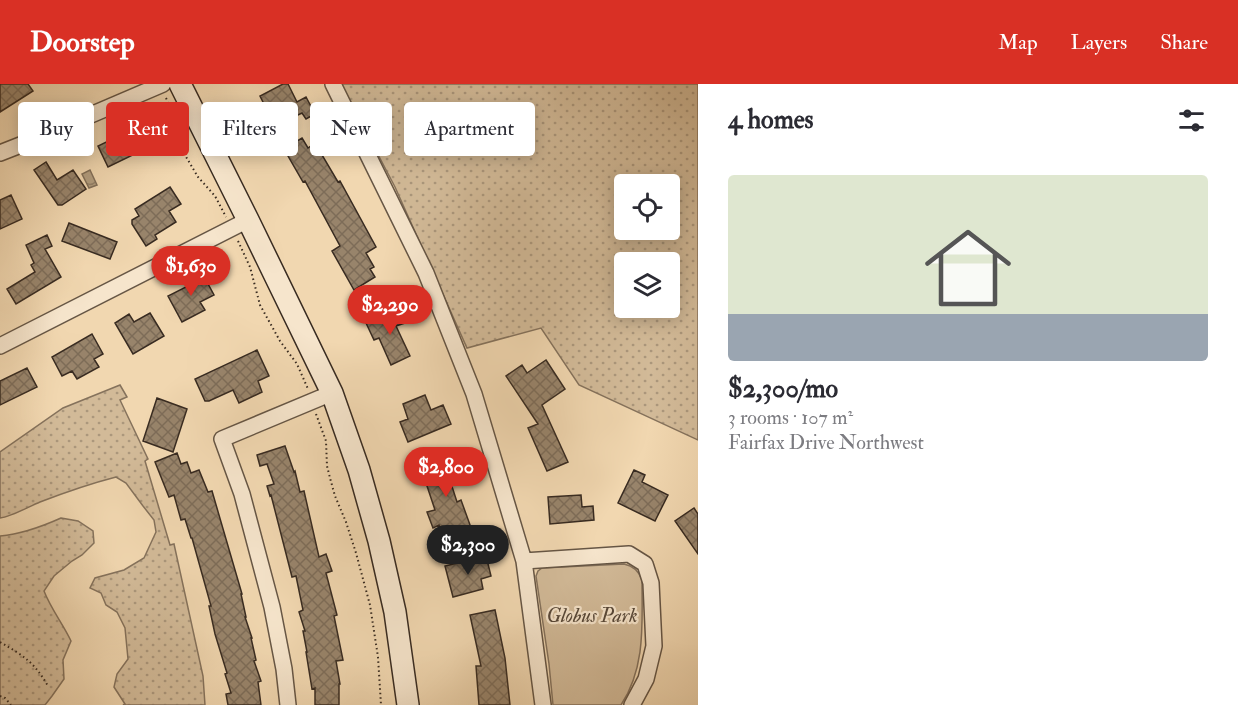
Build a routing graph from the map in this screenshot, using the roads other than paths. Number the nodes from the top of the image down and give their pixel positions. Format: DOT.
graph roads {
  1 [pos="333,84"];
  2 [pos="170,89"];
  3 [pos="0,153"];
  4 [pos="248,220"];
  5 [pos="0,346"];
  6 [pos="332,393"];
  7 [pos="524,561"];
  8 [pos="288,705"];
  9 [pos="408,705"];
  10 [pos="543,705"];
  11 [pos="632,705"];
  1 -- 7 [label="street"];
  2 -- 3 [label="street"];
  2 -- 4 [label="street"];
  4 -- 5 [label="street"];
  4 -- 6 [label="street"];
  6 -- 8 [label="street"];
  6 -- 9 [label="street"];
  7 -- 10 [label="street"];
  7 -- 11 [label="street"];
}
